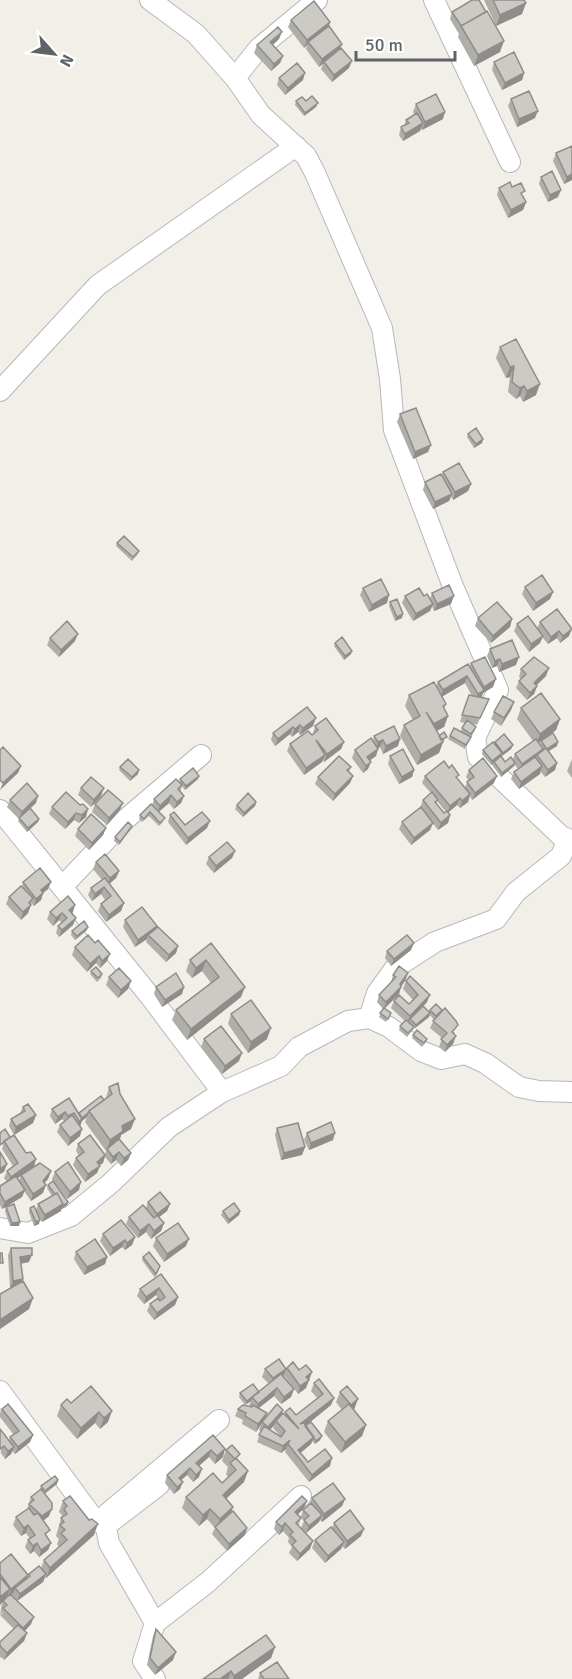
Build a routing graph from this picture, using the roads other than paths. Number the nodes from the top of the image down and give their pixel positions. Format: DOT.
graph roads {
  1 [pos="150,0"];
  2 [pos="317,0"];
  3 [pos="434,0"];
  4 [pos="236,78"];
  5 [pos="296,146"];
  6 [pos="510,162"];
  7 [pos="0,391"];
  8 [pos="201,755"];
  9 [pos="0,810"];
  10 [pos="570,839"];
  11 [pos="63,886"];
  12 [pos="369,1018"];
  13 [pos="222,1092"];
  14 [pos="572,1092"];
  15 [pos="0,1228"];
  16 [pos="0,1391"];
  17 [pos="219,1419"];
  18 [pos="159,1485"];
  19 [pos="301,1496"];
  20 [pos="105,1522"];
  21 [pos="155,1623"];
  22 [pos="154,1679"];
  1 -- 4 [label="street"];
  2 -- 4 [label="street"];
  3 -- 6 [label="street"];
  4 -- 5 [label="street"];
  5 -- 7 [label="street"];
  5 -- 10 [label="street"];
  8 -- 11 [label="street"];
  9 -- 11 [label="street"];
  10 -- 12 [label="street"];
  11 -- 13 [label="street"];
  12 -- 13 [label="street"];
  12 -- 14 [label="street"];
  13 -- 15 [label="street"];
  16 -- 20 [label="street"];
  17 -- 20 [label="street"];
  18 -- 20 [label="street"];
  19 -- 21 [label="street"];
  20 -- 21 [label="street"];
  21 -- 22 [label="street"];
}
